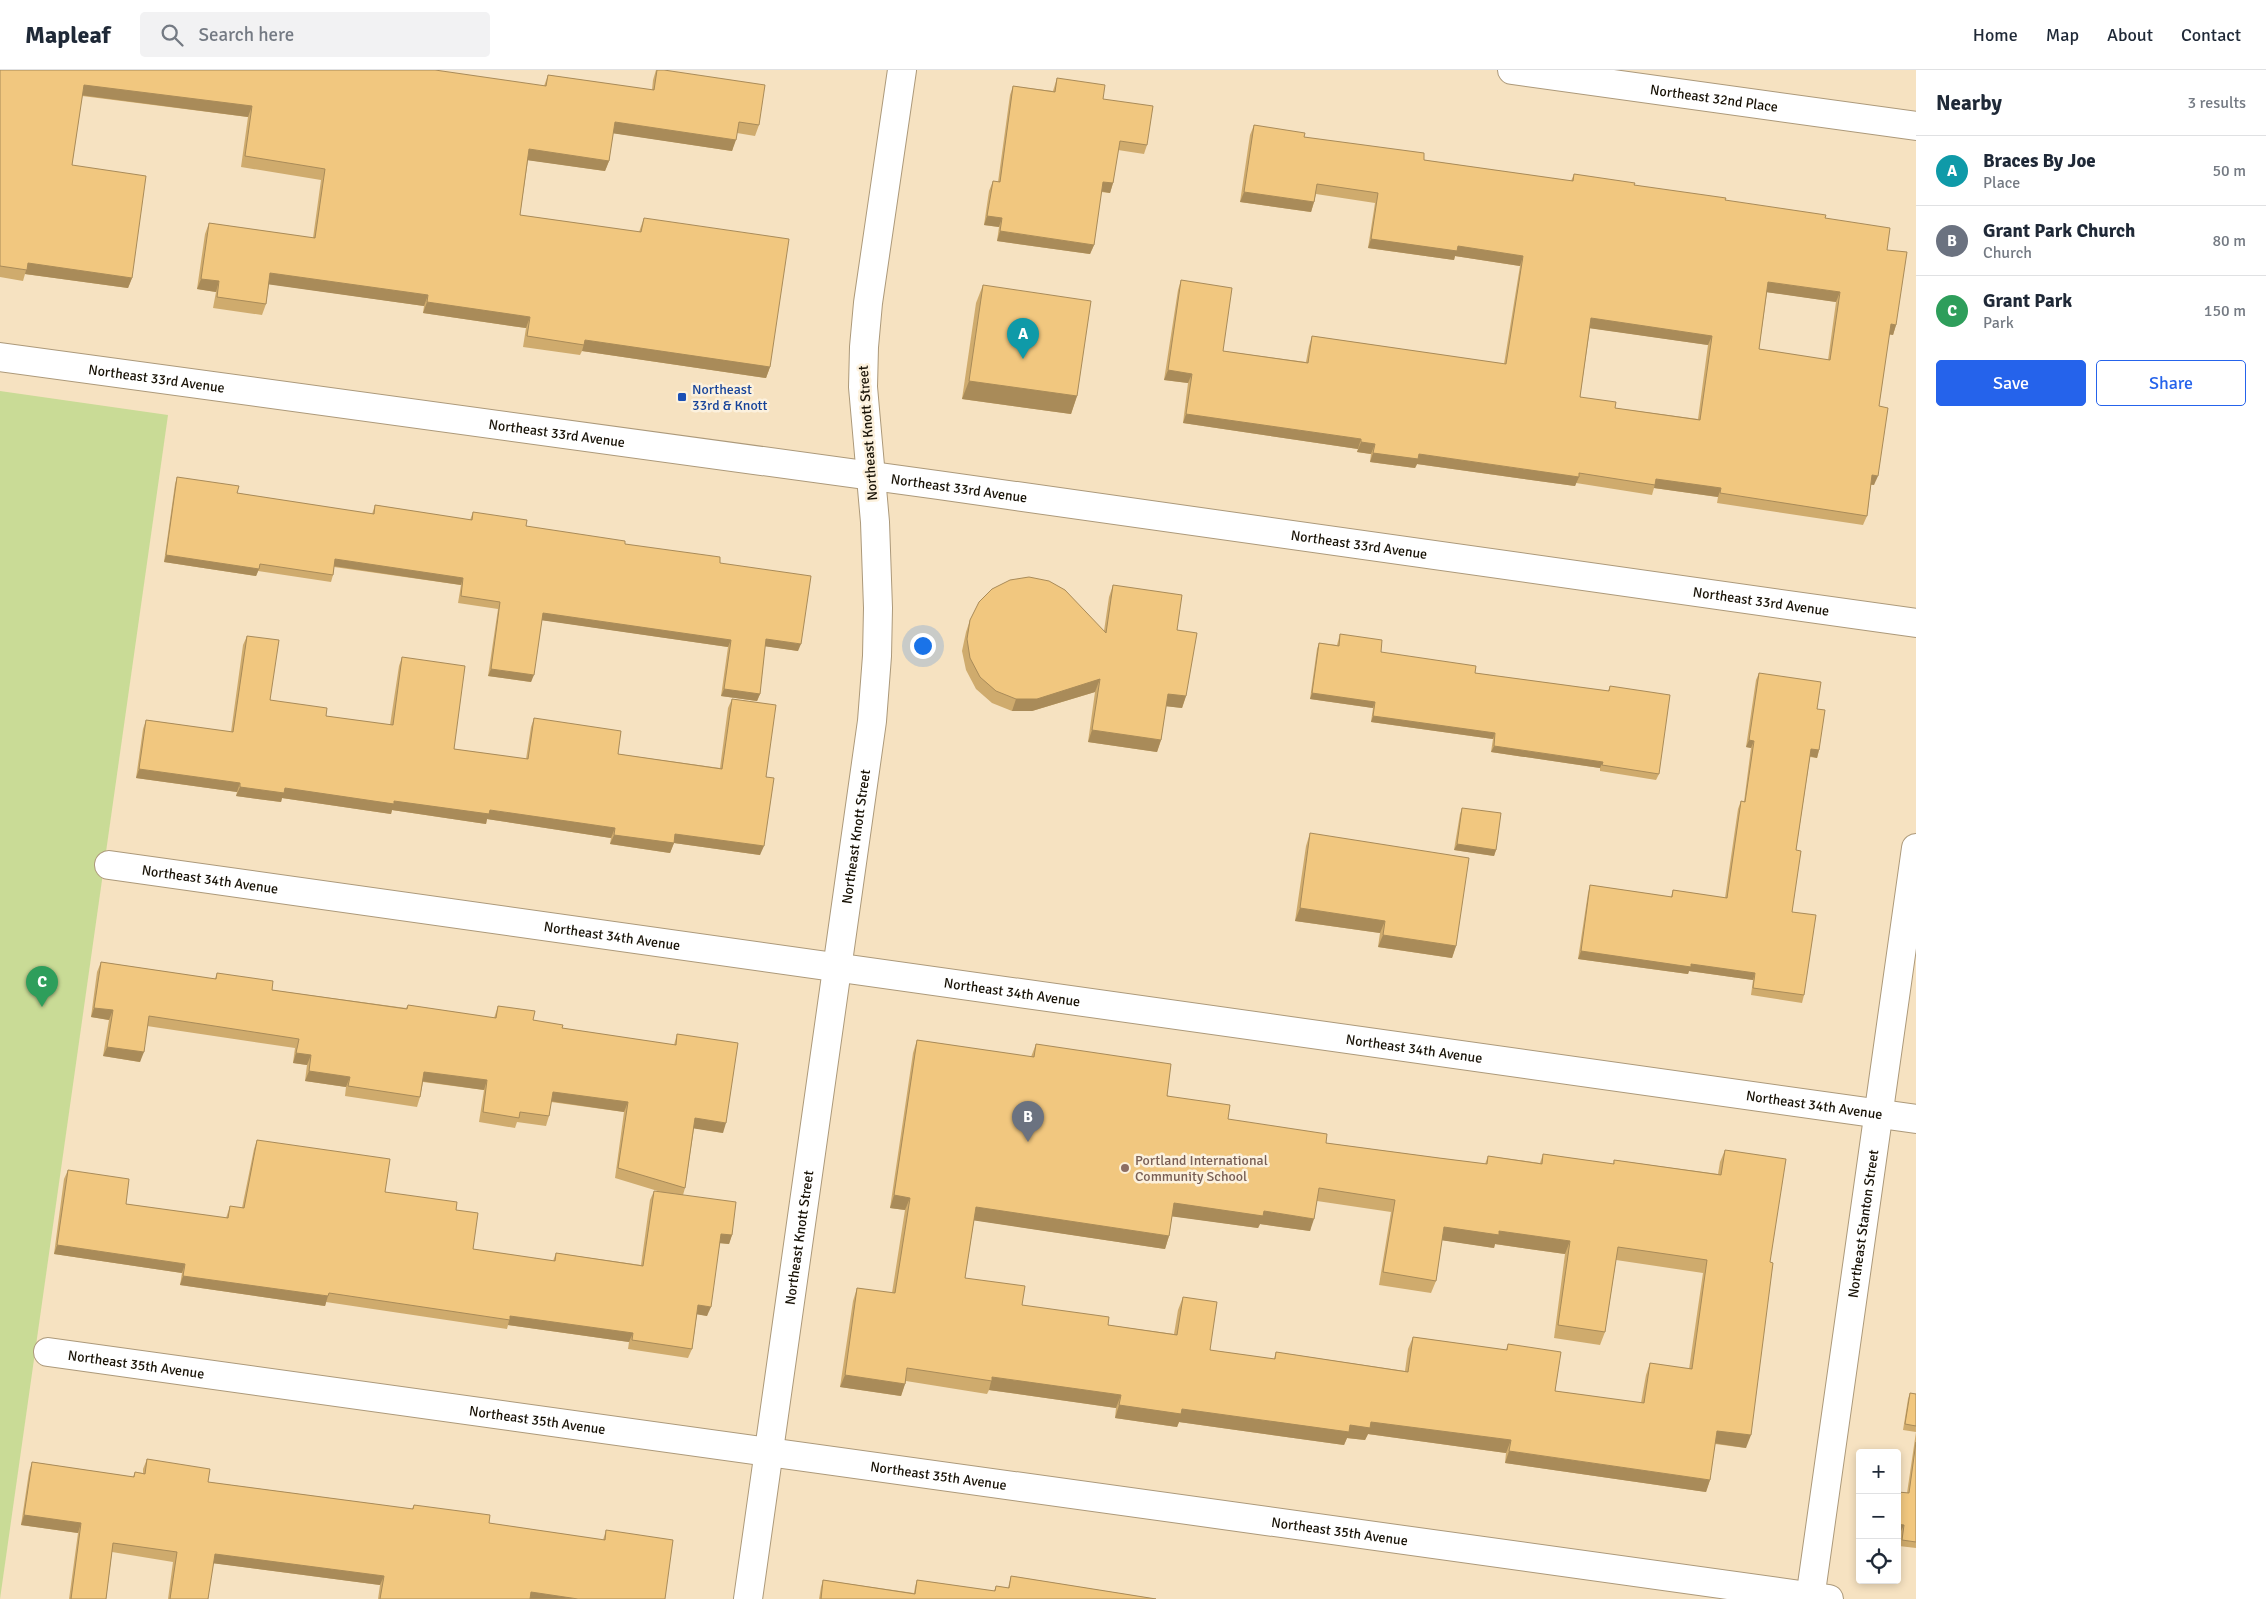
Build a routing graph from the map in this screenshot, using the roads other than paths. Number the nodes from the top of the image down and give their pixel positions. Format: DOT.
graph roads {
  1 [pos="902,70"];
  2 [pos="1512,70"];
  3 [pos="1916,126"];
  4 [pos="0,356"];
  5 [pos="871,476"];
  6 [pos="1916,623"];
  7 [pos="1916,848"];
  8 [pos="109,864"];
  9 [pos="838,968"];
  10 [pos="1879,1114"];
  11 [pos="1916,1119"];
  12 [pos="48,1352"];
  13 [pos="768,1453"];
  14 [pos="1817,1598"];
  15 [pos="748,1599"];
  1 -- 5 [label="street, Northeast Knott Street"];
  2 -- 3 [label="street, Northeast 32nd Place"];
  4 -- 5 [label="street, Northeast 33rd Avenue"];
  5 -- 6 [label="street, Northeast 33rd Avenue"];
  5 -- 9 [label="street, Northeast Knott Street"];
  7 -- 10 [label="street, Northeast Stanton Street"];
  8 -- 9 [label="street, Northeast 34th Avenue"];
  9 -- 10 [label="street, Northeast 34th Avenue"];
  9 -- 13 [label="street, Northeast Knott Street"];
  10 -- 11 [label="street, Northeast 34th Avenue"];
  10 -- 14 [label="street, Northeast Stanton Street"];
  12 -- 13 [label="street, Northeast 35th Avenue"];
  13 -- 14 [label="street, Northeast 35th Avenue"];
  13 -- 15 [label="street, Northeast Knott Street"];
}
